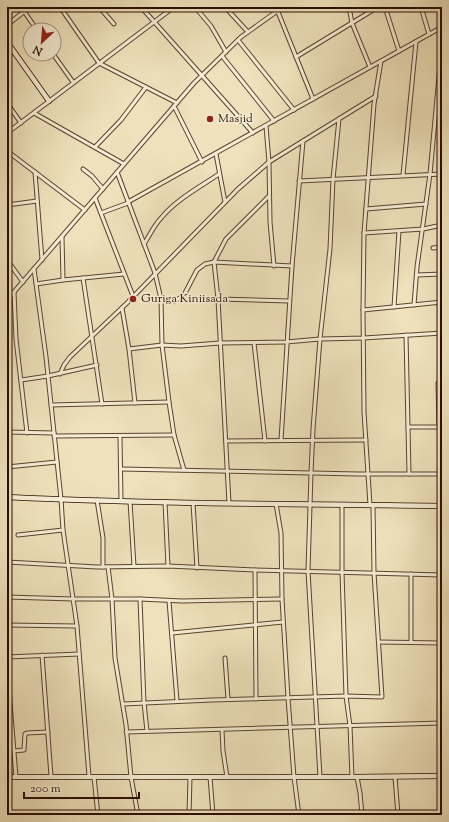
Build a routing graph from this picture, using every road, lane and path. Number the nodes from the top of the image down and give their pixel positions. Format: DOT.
graph roads {
  1 [pos="21,7"];
  2 [pos="30,7"];
  3 [pos="60,7"];
  4 [pos="99,7"];
  5 [pos="141,7"];
  6 [pos="174,7"];
  7 [pos="195,7"];
  8 [pos="225,7"];
  9 [pos="283,7"];
  10 [pos="349,7"];
  11 [pos="378,7"];
  12 [pos="385,7"];
  13 [pos="421,7"];
  14 [pos="277,9"];
  15 [pos="24,12"];
  16 [pos="31,22"];
  17 [pos="154,22"];
  18 [pos="352,23"];
  19 [pos="114,24"];
  20 [pos="7,25"];
  21 [pos="442,27"];
  22 [pos="248,32"];
  23 [pos="429,34"];
  24 [pos="238,40"];
  25 [pos="7,42"];
  26 [pos="416,42"];
  27 [pos="442,44"];
  28 [pos="399,51"];
  29 [pos="226,52"];
  30 [pos="222,56"];
  31 [pos="296,57"];
  32 [pos="381,61"];
  33 [pos="59,62"];
  34 [pos="100,63"];
  35 [pos="370,67"];
  36 [pos="202,76"];
  37 [pos="73,82"];
  38 [pos="146,87"];
  39 [pos="376,96"];
  40 [pos="313,99"];
  41 [pos="49,101"];
  42 [pos="177,103"];
  43 [pos="7,104"];
  44 [pos="174,106"];
  45 [pos="294,110"];
  46 [pos="34,113"];
  47 [pos="339,119"];
  48 [pos="274,121"];
  49 [pos="21,123"];
  50 [pos="266,126"];
  51 [pos="7,133"];
  52 [pos="253,133"];
  53 [pos="303,141"];
  54 [pos="95,147"];
  55 [pos="7,151"];
  56 [pos="216,154"];
  57 [pos="202,162"];
  58 [pos="268,162"];
  59 [pos="124,164"];
  60 [pos="83,169"];
  61 [pos="35,172"];
  62 [pos="117,172"];
  63 [pos="220,174"];
  64 [pos="430,174"];
  65 [pos="442,174"];
  66 [pos="404,175"];
  67 [pos="369,177"];
  68 [pos="333,179"];
  69 [pos="299,181"];
  70 [pos="103,188"];
  71 [pos="269,196"];
  72 [pos="95,198"];
  73 [pos="37,201"];
  74 [pos="128,202"];
  75 [pos="225,202"];
  76 [pos="426,204"];
  77 [pos="7,205"];
  78 [pos="366,209"];
  79 [pos="85,210"];
  80 [pos="101,213"];
  81 [pos="442,225"];
  82 [pos="423,229"];
  83 [pos="399,231"];
  84 [pos="364,234"];
  85 [pos="62,237"];
  86 [pos="144,244"];
  87 [pos="442,247"];
  88 [pos="433,248"];
  89 [pos="7,260"];
  90 [pos="42,260"];
  91 [pos="214,262"];
  92 [pos="274,266"];
  93 [pos="292,266"];
  94 [pos="34,269"];
  95 [pos="156,273"];
  96 [pos="124,274"];
  97 [pos="442,274"];
  98 [pos="417,275"];
  99 [pos="83,278"];
  100 [pos="63,280"];
  101 [pos="22,282"];
  102 [pos="36,284"];
  103 [pos="14,292"];
  104 [pos="133,296"];
  105 [pos="161,299"];
  106 [pos="218,299"];
  107 [pos="7,300"];
  108 [pos="289,301"];
  109 [pos="442,302"];
  110 [pos="414,305"];
  111 [pos="394,307"];
  112 [pos="122,308"];
  113 [pos="363,310"];
  114 [pos="442,333"];
  115 [pos="406,335"];
  116 [pos="92,336"];
  117 [pos="364,338"];
  118 [pos="320,339"];
  119 [pos="254,342"];
  120 [pos="286,342"];
  121 [pos="220,343"];
  122 [pos="162,345"];
  123 [pos="129,349"];
  124 [pos="97,366"];
  125 [pos="60,374"];
  126 [pos="48,376"];
  127 [pos="21,380"];
  128 [pos="438,383"];
  129 [pos="168,402"];
  130 [pos="135,403"];
  131 [pos="102,404"];
  132 [pos="51,406"];
  133 [pos="408,427"];
  134 [pos="441,427"];
  135 [pos="7,432"];
  136 [pos="27,432"];
  137 [pos="54,435"];
  138 [pos="174,435"];
  139 [pos="120,436"];
  140 [pos="281,440"];
  141 [pos="312,440"];
  142 [pos="366,440"];
  143 [pos="265,441"];
  144 [pos="226,442"];
  145 [pos="57,462"];
  146 [pos="7,467"];
  147 [pos="121,469"];
  148 [pos="184,470"];
  149 [pos="228,472"];
  150 [pos="311,473"];
  151 [pos="368,474"];
  152 [pos="409,474"];
  153 [pos="442,474"];
  154 [pos="7,496"];
  155 [pos="61,500"];
  156 [pos="97,500"];
  157 [pos="121,501"];
  158 [pos="130,501"];
  159 [pos="165,502"];
  160 [pos="193,503"];
  161 [pos="229,503"];
  162 [pos="276,504"];
  163 [pos="310,504"];
  164 [pos="342,505"];
  165 [pos="371,505"];
  166 [pos="442,506"];
  167 [pos="63,530"];
  168 [pos="18,535"];
  169 [pos="7,562"];
  170 [pos="68,565"];
  171 [pos="134,566"];
  172 [pos="168,566"];
  173 [pos="102,567"];
  174 [pos="108,567"];
  175 [pos="197,568"];
  176 [pos="255,570"];
  177 [pos="281,570"];
  178 [pos="308,571"];
  179 [pos="342,572"];
  180 [pos="374,573"];
  181 [pos="410,574"];
  182 [pos="442,575"];
  183 [pos="7,597"];
  184 [pos="112,598"];
  185 [pos="282,598"];
  186 [pos="73,599"];
  187 [pos="140,599"];
  188 [pos="254,599"];
  189 [pos="169,600"];
  190 [pos="283,622"];
  191 [pos="7,625"];
  192 [pos="255,625"];
  193 [pos="77,626"];
  194 [pos="172,633"];
  195 [pos="379,642"];
  196 [pos="411,642"];
  197 [pos="442,643"];
  198 [pos="78,654"];
  199 [pos="42,655"];
  200 [pos="7,657"];
  201 [pos="225,658"];
  202 [pos="9,690"];
  203 [pos="346,696"];
  204 [pos="288,698"];
  205 [pos="316,698"];
  206 [pos="228,699"];
  207 [pos="256,699"];
  208 [pos="177,701"];
  209 [pos="144,703"];
  210 [pos="123,704"];
  211 [pos="442,723"];
  212 [pos="317,726"];
  213 [pos="350,726"];
  214 [pos="290,727"];
  215 [pos="222,730"];
  216 [pos="147,731"];
  217 [pos="48,732"];
  218 [pos="126,732"];
  219 [pos="14,751"];
  220 [pos="51,776"];
  221 [pos="92,776"];
  222 [pos="442,776"];
  223 [pos="7,777"];
  224 [pos="16,777"];
  225 [pos="131,777"];
  226 [pos="190,777"];
  227 [pos="210,777"];
  228 [pos="227,777"];
  229 [pos="294,777"];
  230 [pos="320,777"];
  231 [pos="355,777"];
  232 [pos="395,777"];
  233 [pos="98,815"];
  234 [pos="138,815"];
  235 [pos="189,815"];
  236 [pos="213,815"];
  237 [pos="299,815"];
  238 [pos="362,815"];
  239 [pos="398,815"];
  1 -- 15 [label="street"];
  2 -- 15 [label="street"];
  3 -- 34 [label="street"];
  4 -- 19 [label="street"];
  5 -- 17 [label="street"];
  6 -- 17 [label="street"];
  7 -- 29 [label="street"];
  8 -- 22 [label="street"];
  9 -- 14 [label="street"];
  10 -- 18 [label="street"];
  11 -- 18 [label="street"];
  12 -- 28 [label="street"];
  13 -- 23 [label="street"];
  14 -- 22 [label="street"];
  14 -- 31 [label="street"];
  15 -- 16 [label="street"];
  15 -- 20 [label="street"];
  17 -- 34 [label="street"];
  17 -- 36 [label="street"];
  18 -- 31 [label="street"];
  18 -- 35 [label="street"];
  21 -- 23 [label="street"];
  22 -- 24 [label="street"];
  23 -- 26 [label="street"];
  24 -- 29 [label="street"];
  24 -- 45 [label="street"];
  25 -- 41 [label="street"];
  26 -- 28 [label="street"];
  26 -- 66 [label="street"];
  27 -- 64 [label="street"];
  28 -- 32 [label="street"];
  29 -- 30 [label="street"];
  30 -- 36 [label="street"];
  30 -- 48 [label="street"];
  31 -- 40 [label="street"];
  32 -- 35 [label="street"];
  32 -- 39 [label="street"];
  33 -- 37 [label="street"];
  34 -- 37 [label="street"];
  34 -- 38 [label="street"];
  35 -- 40 [label="street"];
  36 -- 42 [label="street"];
  36 -- 52 [label="street"];
  37 -- 41 [label="street"];
  38 -- 42 [label="street"];
  38 -- 54 [label="street"];
  39 -- 47 [label="street"];
  39 -- 67 [label="street"];
  40 -- 45 [label="street"];
  41 -- 46 [label="street"];
  42 -- 44 [label="street"];
  43 -- 49 [label="street"];
  44 -- 57 [label="street"];
  44 -- 59 [label="street"];
  45 -- 48 [label="street"];
  46 -- 49 [label="street"];
  46 -- 54 [label="street"];
  47 -- 53 [label="street"];
  47 -- 68 [label="street"];
  48 -- 50 [label="street"];
  49 -- 51 [label="street"];
  50 -- 52 [label="street"];
  50 -- 58 [label="street"];
  52 -- 56 [label="street"];
  53 -- 58 [label="street"];
  53 -- 69 [label="street"];
  54 -- 59 [label="street"];
  55 -- 61 [label="street"];
  56 -- 57 [label="street"];
  56 -- 63 [label="street"];
  57 -- 74 [label="street"];
  58 -- 71 [label="street"];
  58 -- 75 [label="street"];
  59 -- 62 [label="street"];
  60 -- 70 [label="street"];
  61 -- 73 [label="street"];
  61 -- 79 [label="street"];
  62 -- 70 [label="street"];
  62 -- 74 [label="street"];
  63 -- 75 [label="street"];
  63 -- 86 [label="street"];
  64 -- 65 [label="street"];
  64 -- 66 [label="street"];
  64 -- 76 [label="street"];
  66 -- 67 [label="street"];
  67 -- 68 [label="street"];
  67 -- 78 [label="street"];
  68 -- 69 [label="street"];
  68 -- 118 [label="street"];
  69 -- 93 [label="street"];
  70 -- 72 [label="street"];
  71 -- 91 [label="street"];
  71 -- 92 [label="street"];
  72 -- 79 [label="street"];
  72 -- 80 [label="street"];
  73 -- 77 [label="street"];
  73 -- 90 [label="street"];
  74 -- 80 [label="street"];
  74 -- 86 [label="street"];
  75 -- 95 [label="street"];
  76 -- 78 [label="street"];
  76 -- 82 [label="street"];
  78 -- 84 [label="street"];
  79 -- 85 [label="street"];
  80 -- 96 [label="street"];
  81 -- 82 [label="street"];
  82 -- 83 [label="street"];
  82 -- 98 [label="street"];
  83 -- 84 [label="street"];
  83 -- 111 [label="street"];
  84 -- 113 [label="street"];
  85 -- 90 [label="street"];
  85 -- 100 [label="street"];
  86 -- 95 [label="street"];
  87 -- 88 [label="street"];
  89 -- 101 [label="street"];
  90 -- 94 [label="street"];
  91 -- 92 [label="street"];
  91 -- 105 [label="street"];
  91 -- 106 [label="street"];
  92 -- 93 [label="street"];
  93 -- 108 [label="street"];
  94 -- 101 [label="street"];
  94 -- 102 [label="street"];
  95 -- 104 [label="street"];
  95 -- 105 [label="street"];
  96 -- 99 [label="street"];
  96 -- 104 [label="street"];
  97 -- 98 [label="street"];
  98 -- 110 [label="street"];
  99 -- 100 [label="street"];
  99 -- 116 [label="street"];
  100 -- 102 [label="street"];
  101 -- 103 [label="street"];
  102 -- 126 [label="street"];
  103 -- 107 [label="street"];
  103 -- 127 [label="street"];
  104 -- 112 [label="street"];
  105 -- 122 [label="street"];
  106 -- 108 [label="street"];
  106 -- 121 [label="street"];
  108 -- 120 [label="street"];
  109 -- 110 [label="street"];
  110 -- 111 [label="street"];
  111 -- 113 [label="street"];
  112 -- 116 [label="street"];
  112 -- 123 [label="street"];
  113 -- 117 [label="street"];
  114 -- 115 [label="street"];
  115 -- 117 [label="street"];
  115 -- 133 [label="street"];
  116 -- 124 [label="street"];
  116 -- 125 [label="street"];
  117 -- 118 [label="street"];
  117 -- 142 [label="street"];
  118 -- 120 [label="street"];
  118 -- 141 [label="street"];
  119 -- 120 [label="street"];
  119 -- 121 [label="street"];
  119 -- 143 [label="street"];
  120 -- 140 [label="street"];
  121 -- 122 [label="street"];
  121 -- 144 [label="street"];
  122 -- 123 [label="street"];
  122 -- 129 [label="street"];
  123 -- 130 [label="street"];
  124 -- 125 [label="street"];
  124 -- 131 [label="street"];
  125 -- 126 [label="street"];
  126 -- 127 [label="street"];
  126 -- 132 [label="street"];
  127 -- 136 [label="street"];
  128 -- 134 [label="street"];
  129 -- 130 [label="street"];
  129 -- 138 [label="street"];
  130 -- 131 [label="street"];
  131 -- 132 [label="street"];
  132 -- 137 [label="street"];
  133 -- 134 [label="street"];
  133 -- 152 [label="street"];
  135 -- 136 [label="street"];
  136 -- 137 [label="street"];
  137 -- 139 [label="street"];
  137 -- 145 [label="street"];
  138 -- 139 [label="street"];
  138 -- 148 [label="street"];
  139 -- 147 [label="street"];
  140 -- 141 [label="street"];
  140 -- 143 [label="street"];
  141 -- 142 [label="street"];
  141 -- 150 [label="street"];
  142 -- 151 [label="street"];
  143 -- 144 [label="street"];
  144 -- 149 [label="street"];
  145 -- 146 [label="street"];
  145 -- 155 [label="street"];
  147 -- 148 [label="street"];
  147 -- 157 [label="street"];
  148 -- 149 [label="street"];
  149 -- 150 [label="street"];
  149 -- 161 [label="street"];
  150 -- 151 [label="street"];
  150 -- 163 [label="street"];
  151 -- 152 [label="street"];
  151 -- 165 [label="street"];
  152 -- 153 [label="street"];
  154 -- 155 [label="street"];
  155 -- 156 [label="street"];
  155 -- 167 [label="street"];
  156 -- 157 [label="street"];
  156 -- 173 [label="street"];
  157 -- 158 [label="street"];
  158 -- 159 [label="street"];
  158 -- 171 [label="street"];
  159 -- 160 [label="street"];
  159 -- 172 [label="street"];
  160 -- 161 [label="street"];
  160 -- 175 [label="street"];
  161 -- 162 [label="street"];
  162 -- 163 [label="street"];
  162 -- 177 [label="street"];
  163 -- 164 [label="street"];
  163 -- 178 [label="street"];
  164 -- 165 [label="street"];
  164 -- 179 [label="street"];
  165 -- 166 [label="street"];
  165 -- 180 [label="street"];
  167 -- 168 [label="street"];
  167 -- 170 [label="street"];
  169 -- 170 [label="street"];
  170 -- 173 [label="street"];
  170 -- 186 [label="street"];
  171 -- 172 [label="street"];
  171 -- 174 [label="street"];
  172 -- 175 [label="street"];
  173 -- 174 [label="street"];
  174 -- 184 [label="street"];
  175 -- 176 [label="street"];
  176 -- 177 [label="street"];
  176 -- 188 [label="street"];
  177 -- 178 [label="street"];
  177 -- 185 [label="street"];
  178 -- 179 [label="street"];
  178 -- 205 [label="street"];
  179 -- 180 [label="street"];
  179 -- 203 [label="street"];
  180 -- 181 [label="street"];
  180 -- 195 [label="street"];
  181 -- 182 [label="street"];
  181 -- 196 [label="street"];
  183 -- 186 [label="street"];
  184 -- 186 [label="street"];
  184 -- 187 [label="street"];
  184 -- 210 [label="street"];
  185 -- 188 [label="street"];
  185 -- 190 [label="street"];
  186 -- 193 [label="street"];
  187 -- 189 [label="street"];
  187 -- 209 [label="street"];
  188 -- 189 [label="street"];
  188 -- 192 [label="street"];
  189 -- 194 [label="street"];
  190 -- 192 [label="street"];
  190 -- 204 [label="street"];
  191 -- 193 [label="street"];
  192 -- 194 [label="street"];
  192 -- 207 [label="street"];
  193 -- 198 [label="street"];
  194 -- 208 [label="street"];
  195 -- 196 [label="street"];
  195 -- 203 [label="street"];
  196 -- 197 [label="street"];
  198 -- 199 [label="street"];
  198 -- 221 [label="street"];
  199 -- 200 [label="street"];
  199 -- 217 [label="street"];
  201 -- 206 [label="street"];
  202 -- 219 [label="street"];
  203 -- 205 [label="street"];
  203 -- 213 [label="street"];
  204 -- 205 [label="street"];
  204 -- 207 [label="street"];
  204 -- 214 [label="street"];
  205 -- 212 [label="street"];
  206 -- 207 [label="street"];
  206 -- 208 [label="street"];
  208 -- 209 [label="street"];
  209 -- 210 [label="street"];
  209 -- 216 [label="street"];
  210 -- 218 [label="street"];
  211 -- 213 [label="street"];
  212 -- 213 [label="street"];
  212 -- 214 [label="street"];
  212 -- 230 [label="street"];
  213 -- 231 [label="street"];
  214 -- 215 [label="street"];
  214 -- 229 [label="street"];
  215 -- 216 [label="street"];
  215 -- 228 [label="street"];
  216 -- 218 [label="street"];
  217 -- 219 [label="street"];
  217 -- 220 [label="street"];
  218 -- 225 [label="street"];
  219 -- 224 [label="street"];
  220 -- 221 [label="street"];
  220 -- 224 [label="street"];
  221 -- 225 [label="street"];
  221 -- 233 [label="street"];
  222 -- 232 [label="street"];
  223 -- 224 [label="street"];
  225 -- 226 [label="street"];
  225 -- 234 [label="street"];
  226 -- 227 [label="street"];
  226 -- 235 [label="street"];
  227 -- 228 [label="street"];
  227 -- 236 [label="street"];
  228 -- 229 [label="street"];
  229 -- 230 [label="street"];
  229 -- 237 [label="street"];
  230 -- 231 [label="street"];
  231 -- 232 [label="street"];
  231 -- 238 [label="street"];
  232 -- 239 [label="street"];
}
